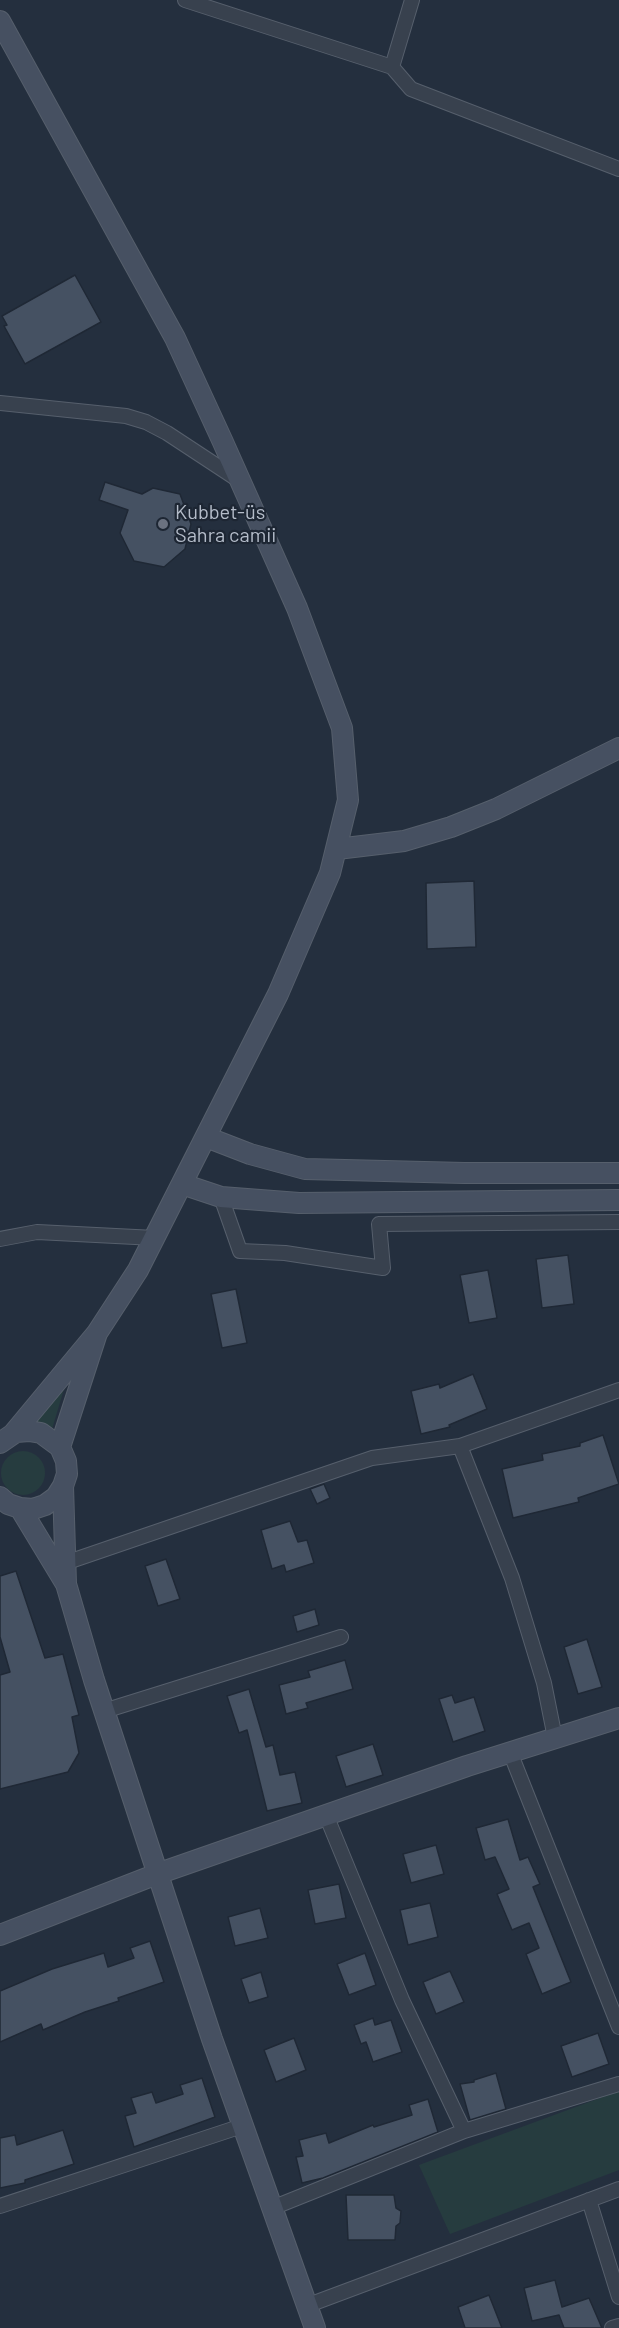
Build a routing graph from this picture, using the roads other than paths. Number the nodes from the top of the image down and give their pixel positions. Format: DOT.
graph roads {
  1 [pos="185,0"];
  2 [pos="412,0"];
  3 [pos="0,21"];
  4 [pos="392,67"];
  5 [pos="619,169"];
  6 [pos="0,403"];
  7 [pos="240,480"];
  8 [pos="619,748"];
  9 [pos="337,849"];
  10 [pos="206,1137"];
  11 [pos="619,1173"];
  12 [pos="182,1184"];
  13 [pos="220,1197"];
  14 [pos="619,1200"];
  15 [pos="619,1222"];
  16 [pos="155,1238"];
  17 [pos="0,1239"];
  18 [pos="97,1333"];
  19 [pos="619,1390"];
  20 [pos="3,1440"];
  21 [pos="460,1446"];
  22 [pos="60,1447"];
  23 [pos="63,1486"];
  24 [pos="0,1498"];
  25 [pos="20,1508"];
  26 [pos="65,1563"];
  27 [pos="66,1584"];
  28 [pos="341,1637"];
  29 [pos="104,1711"];
  30 [pos="619,1718"];
  31 [pos="555,1738"];
  32 [pos="510,1752"];
  33 [pos="326,1815"];
  34 [pos="157,1874"];
  35 [pos="0,1935"];
  36 [pos="619,2027"];
  37 [pos="619,2084"];
  38 [pos="242,2126"];
  39 [pos="464,2131"];
  40 [pos="619,2189"];
  41 [pos="590,2200"];
  42 [pos="0,2206"];
  43 [pos="272,2208"];
  44 [pos="619,2297"];
  45 [pos="306,2306"];
  46 [pos="619,2326"];
  47 [pos="315,2328"];
  48 [pos="612,2328"];
  1 -- 4 [label="street"];
  2 -- 4 [label="street"];
  3 -- 7 [label="main road"];
  4 -- 5 [label="street"];
  6 -- 7 [label="street"];
  7 -- 9 [label="main road"];
  8 -- 9 [label="main road"];
  9 -- 10 [label="main road"];
  10 -- 11 [label="main road"];
  10 -- 12 [label="main road"];
  12 -- 13 [label="main road"];
  12 -- 16 [label="main road"];
  13 -- 14 [label="main road"];
  13 -- 15 [label="street"];
  16 -- 17 [label="street"];
  16 -- 18 [label="main road"];
  18 -- 20 [label="main road"];
  18 -- 22 [label="main road"];
  19 -- 21 [label="street"];
  20 -- 22 [label="main road"];
  21 -- 26 [label="street"];
  21 -- 31 [label="street"];
  22 -- 23 [label="main road"];
  23 -- 25 [label="main road"];
  23 -- 26 [label="main road"];
  24 -- 25 [label="main road"];
  25 -- 27 [label="main road"];
  26 -- 27 [label="main road"];
  27 -- 29 [label="main road"];
  28 -- 29 [label="street"];
  29 -- 34 [label="main road"];
  30 -- 31 [label="main road"];
  31 -- 32 [label="main road"];
  32 -- 33 [label="main road"];
  32 -- 36 [label="street"];
  33 -- 34 [label="main road"];
  33 -- 39 [label="street"];
  34 -- 35 [label="main road"];
  34 -- 38 [label="main road"];
  37 -- 39 [label="street"];
  38 -- 42 [label="street"];
  38 -- 43 [label="main road"];
  39 -- 43 [label="street"];
  40 -- 41 [label="street"];
  41 -- 44 [label="street"];
  41 -- 45 [label="street"];
  43 -- 45 [label="main road"];
  45 -- 47 [label="main road"];
  46 -- 48 [label="street"];
}
